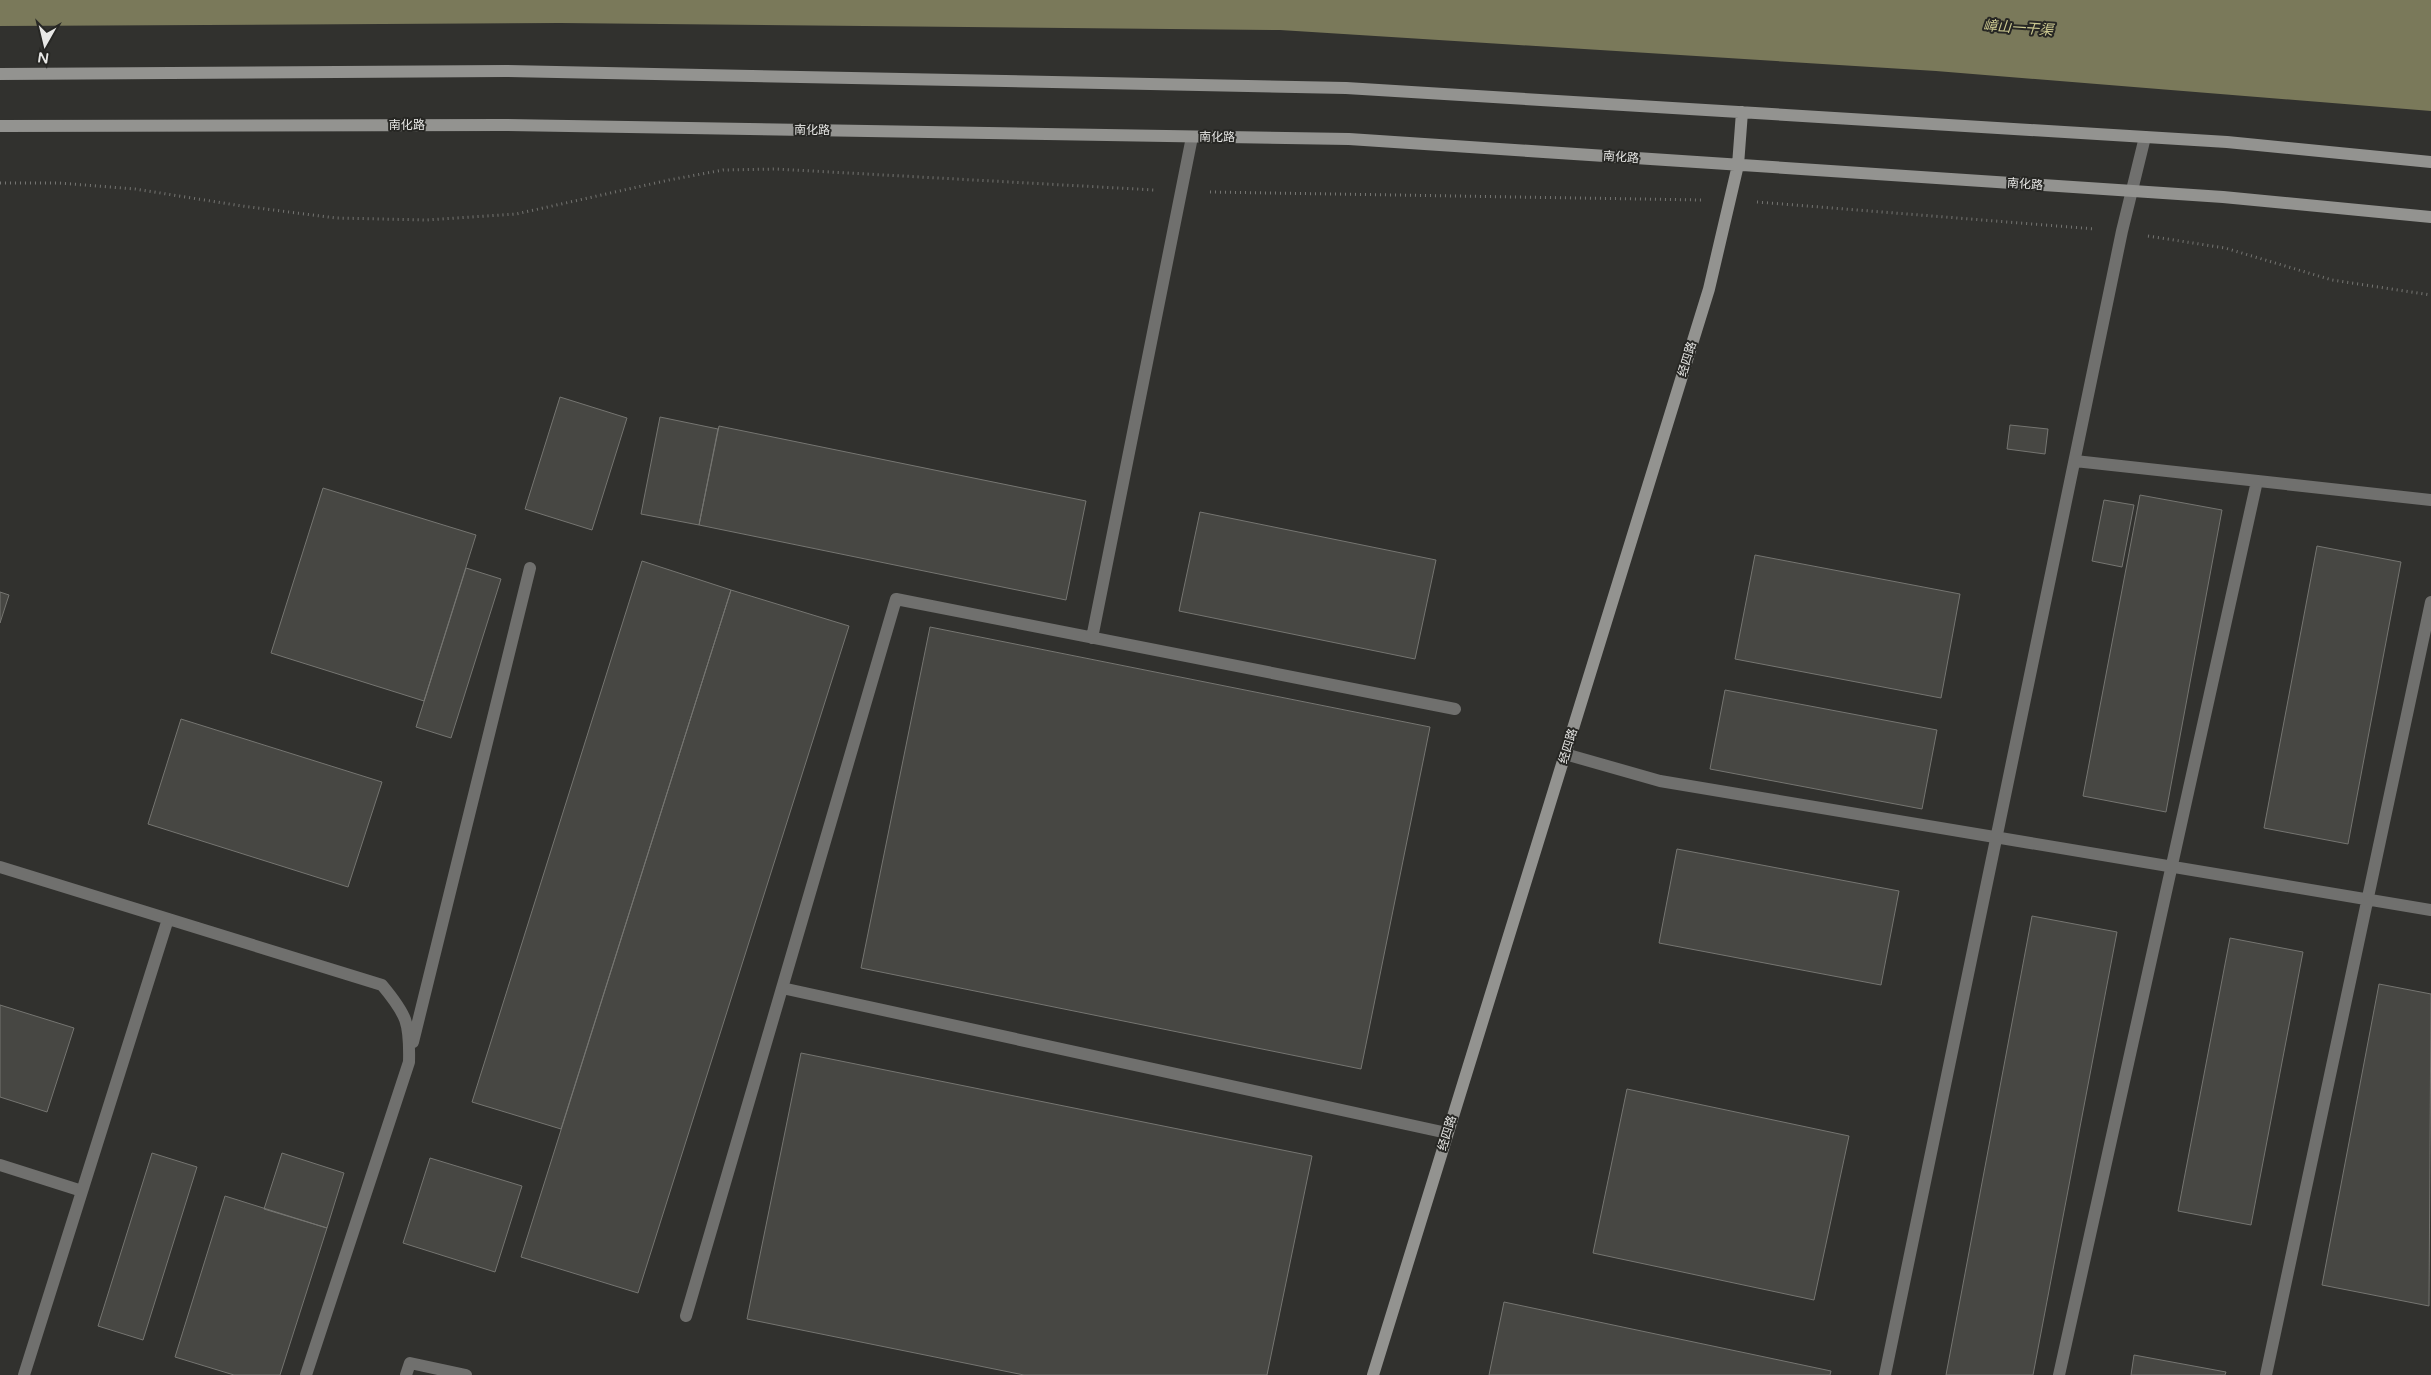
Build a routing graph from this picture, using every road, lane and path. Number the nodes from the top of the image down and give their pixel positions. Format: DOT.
graph roads {
  1 [pos="0,74"];
  2 [pos="1742,112"];
  3 [pos="0,126"];
  4 [pos="1192,137"];
  5 [pos="2145,137"];
  6 [pos="2431,162"];
  7 [pos="1738,165"];
  8 [pos="0,183"];
  9 [pos="2131,190"];
  10 [pos="1181,191"];
  11 [pos="1730,200"];
  12 [pos="2431,217"];
  13 [pos="2122,231"];
  14 [pos="2431,295"];
  15 [pos="2075,461"];
  16 [pos="2257,481"];
  17 [pos="2431,500"];
  18 [pos="530,568"];
  19 [pos="2431,602"];
  20 [pos="1092,638"];
  21 [pos="1455,709"];
  22 [pos="1565,754"];
  23 [pos="1997,837"];
  24 [pos="2171,866"];
  25 [pos="0,867"];
  26 [pos="2368,899"];
  27 [pos="2431,910"];
  28 [pos="168,919"];
  29 [pos="782,988"];
  30 [pos="409,1062"];
  31 [pos="1447,1133"];
  32 [pos="0,1165"];
  33 [pos="82,1191"];
  34 [pos="686,1316"];
  35 [pos="24,1375"];
  36 [pos="306,1375"];
  37 [pos="406,1375"];
  38 [pos="466,1375"];
  39 [pos="1373,1375"];
  40 [pos="1885,1375"];
  41 [pos="2058,1375"];
  42 [pos="2266,1375"];
  1 -- 2 [label="main road"];
  2 -- 5 [label="main road"];
  2 -- 7 [label="main road, 经四路"];
  3 -- 4 [label="main road, 南化路"];
  4 -- 7 [label="main road, 南化路"];
  4 -- 10 [label="lane"];
  5 -- 6 [label="main road"];
  5 -- 9 [label="lane"];
  7 -- 9 [label="main road, 南化路"];
  7 -- 11 [label="main road, 经四路"];
  8 -- 10 [label="path"];
  9 -- 12 [label="main road, 南化路"];
  9 -- 13 [label="lane"];
  10 -- 11 [label="path"];
  10 -- 20 [label="lane"];
  11 -- 13 [label="path"];
  11 -- 22 [label="main road, 经四路"];
  13 -- 14 [label="path"];
  13 -- 15 [label="lane"];
  15 -- 16 [label="lane"];
  15 -- 23 [label="lane"];
  16 -- 17 [label="lane"];
  16 -- 24 [label="lane"];
  18 -- 30 [label="lane"];
  19 -- 26 [label="lane"];
  20 -- 21 [label="lane"];
  20 -- 29 [label="lane"];
  22 -- 23 [label="lane"];
  22 -- 31 [label="main road, 经四路"];
  23 -- 24 [label="lane"];
  23 -- 40 [label="lane"];
  24 -- 26 [label="lane"];
  24 -- 41 [label="lane"];
  25 -- 28 [label="lane"];
  26 -- 27 [label="lane"];
  26 -- 42 [label="lane"];
  28 -- 30 [label="lane"];
  28 -- 33 [label="lane"];
  29 -- 31 [label="lane"];
  29 -- 34 [label="lane"];
  30 -- 36 [label="lane"];
  31 -- 39 [label="main road, 经四路"];
  32 -- 33 [label="lane"];
  33 -- 35 [label="lane"];
  37 -- 38 [label="lane"];
}
